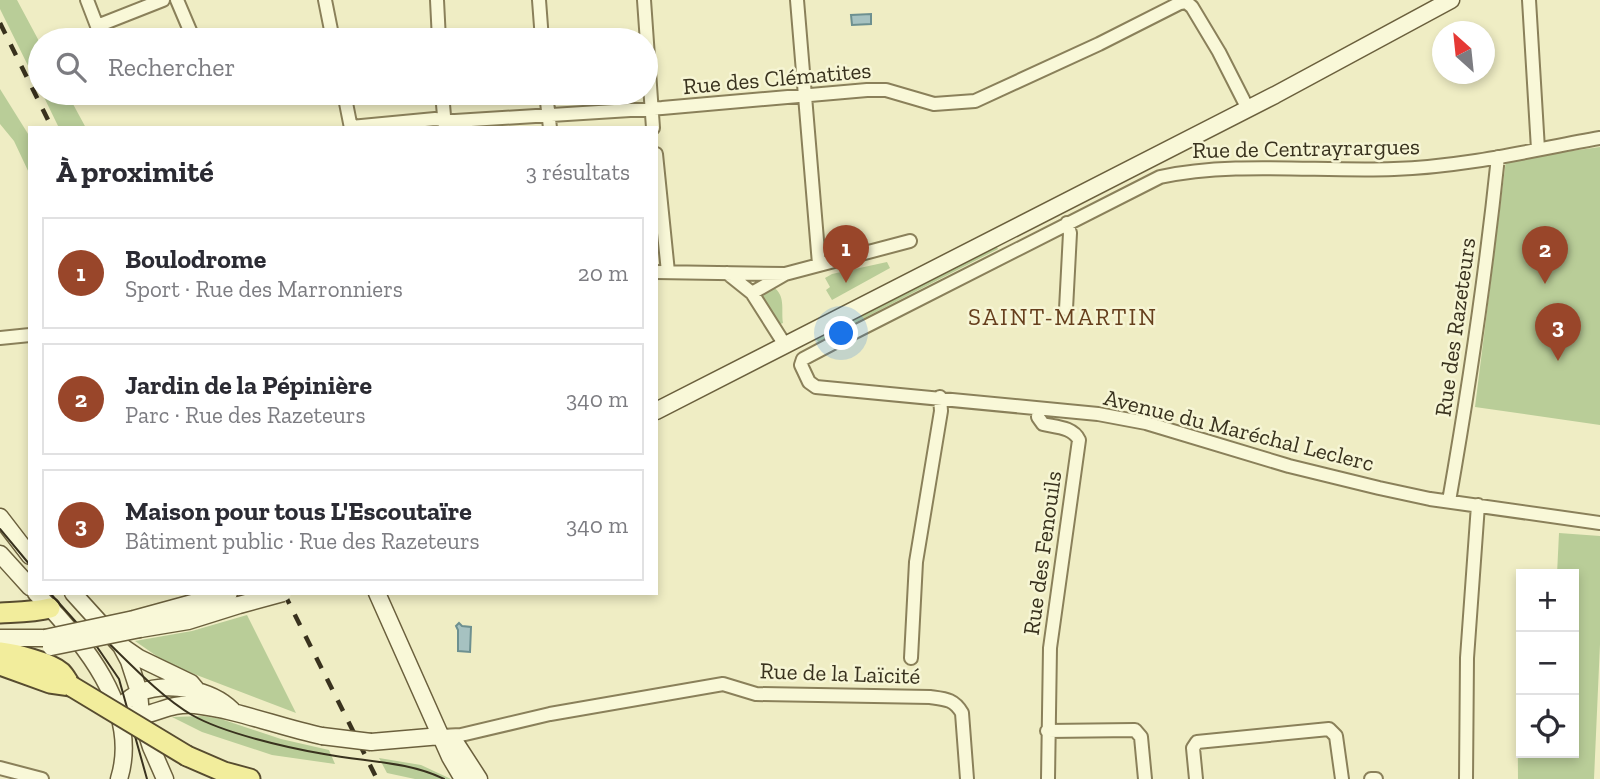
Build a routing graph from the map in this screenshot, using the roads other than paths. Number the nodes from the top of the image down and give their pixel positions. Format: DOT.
graph roads {
  1 [pos="87,0"];
  2 [pos="163,0"];
  3 [pos="177,0"];
  4 [pos="325,0"];
  5 [pos="437,0"];
  6 [pos="539,0"];
  7 [pos="644,0"];
  8 [pos="797,0"];
  9 [pos="1451,0"];
  10 [pos="1530,0"];
  11 [pos="189,28"];
  12 [pos="331,28"];
  13 [pos="438,28"];
  14 [pos="541,28"];
  15 [pos="646,28"];
  16 [pos="806,97"];
  17 [pos="346,105"];
  18 [pos="443,105"];
  19 [pos="547,105"];
  20 [pos="652,105"];
  21 [pos="1248,108"];
  22 [pos="652,109"];
  23 [pos="548,114"];
  24 [pos="444,124"];
  25 [pos="351,126"];
  26 [pos="362,126"];
  27 [pos="550,126"];
  28 [pos="653,126"];
  29 [pos="1600,138"];
  30 [pos="1538,149"];
  31 [pos="1498,157"];
  32 [pos="658,193"];
  33 [pos="1067,223"];
  34 [pos="910,241"];
  35 [pos="819,264"];
  36 [pos="662,272"];
  37 [pos="727,272"];
  38 [pos="785,274"];
  39 [pos="752,293"];
  40 [pos="1066,309"];
  41 [pos="28,335"];
  42 [pos="0,338"];
  43 [pos="785,345"];
  44 [pos="803,359"];
  45 [pos="940,397"];
  46 [pos="1038,409"];
  47 [pos="658,410"];
  48 [pos="1449,501"];
  49 [pos="1478,505"];
  50 [pos="0,517"];
  51 [pos="1600,523"];
  52 [pos="28,553"];
  53 [pos="0,554"];
  54 [pos="28,589"];
  55 [pos="75,595"];
  56 [pos="267,595"];
  57 [pos="378,595"];
  58 [pos="36,599"];
  59 [pos="234,599"];
  60 [pos="0,613"];
  61 [pos="0,638"];
  62 [pos="48,642"];
  63 [pos="121,646"];
  64 [pos="0,652"];
  65 [pos="22,656"];
  66 [pos="911,658"];
  67 [pos="0,662"];
  68 [pos="48,674"];
  69 [pos="196,689"];
  70 [pos="139,692"];
  71 [pos="117,710"];
  72 [pos="232,710"];
  73 [pos="141,716"];
  74 [pos="1047,731"];
  75 [pos="441,736"];
  76 [pos="0,768"];
  77 [pos="42,779"];
  78 [pos="119,779"];
  79 [pos="165,779"];
  80 [pos="250,779"];
  81 [pos="463,779"];
  82 [pos="479,779"];
  83 [pos="967,779"];
  84 [pos="1048,779"];
  85 [pos="1145,779"];
  86 [pos="1196,779"];
  87 [pos="1342,779"];
  88 [pos="1466,779"];
  1 -- 2 [label="street"];
  3 -- 11 [label="street"];
  4 -- 12 [label="street"];
  5 -- 13 [label="street"];
  6 -- 14 [label="street"];
  7 -- 15 [label="street"];
  8 -- 16 [label="street"];
  9 -- 21 [label="street"];
  10 -- 30 [label="street"];
  16 -- 21 [label="street, Rue des Clématites"];
  16 -- 22 [label="street, Rue des Clématites"];
  16 -- 35 [label="street"];
  17 -- 25 [label="street"];
  18 -- 24 [label="street"];
  19 -- 23 [label="street"];
  20 -- 22 [label="street"];
  21 -- 43 [label="street"];
  22 -- 23 [label="street, Rue des Clématites"];
  22 -- 28 [label="street"];
  23 -- 24 [label="street, Rue des Clématites"];
  23 -- 27 [label="street"];
  24 -- 26 [label="street, Rue des Clématites"];
  29 -- 30 [label="street, Rue de Centrayrargues"];
  30 -- 31 [label="street, Rue de Centrayrargues"];
  31 -- 33 [label="street, Rue de Centrayrargues"];
  31 -- 48 [label="street, Rue des Razeteurs"];
  32 -- 36 [label="street"];
  33 -- 40 [label="street"];
  33 -- 44 [label="street, Rue de Centrayrargues"];
  34 -- 35 [label="street"];
  35 -- 38 [label="street"];
  36 -- 37 [label="street"];
  37 -- 38 [label="street"];
  37 -- 39 [label="street"];
  38 -- 39 [label="street"];
  39 -- 43 [label="street"];
  41 -- 42 [label="street"];
  43 -- 47 [label="street"];
  44 -- 45 [label="street, Avenue du Maréchal Leclerc"];
  45 -- 46 [label="street, Avenue du Maréchal Leclerc"];
  45 -- 66 [label="street"];
  46 -- 48 [label="street, Avenue du Maréchal Leclerc"];
  46 -- 74 [label="street, Rue des Fenouils"];
  48 -- 49 [label="street, Avenue du Maréchal Leclerc"];
  49 -- 51 [label="street, Avenue du Maréchal Leclerc"];
  49 -- 88 [label="street"];
  50 -- 52 [label="street"];
  53 -- 54 [label="street"];
  55 -- 63 [label="street"];
  56 -- 59 [label="street, bridge"];
  57 -- 75 [label="street"];
  58 -- 60 [label="main road"];
  58 -- 71 [label="street"];
  59 -- 62 [label="street, bridge"];
  61 -- 62 [label="street"];
  62 -- 65 [label="street"];
  63 -- 69 [label="street"];
  63 -- 70 [label="street"];
  64 -- 65 [label="main road"];
  65 -- 67 [label="street"];
  65 -- 68 [label="main road"];
  67 -- 68 [label="main road"];
  68 -- 80 [label="main road, bridge"];
  69 -- 70 [label="street"];
  69 -- 72 [label="street"];
  70 -- 71 [label="street"];
  70 -- 73 [label="street"];
  71 -- 73 [label="street"];
  71 -- 78 [label="street"];
  72 -- 73 [label="street"];
  72 -- 75 [label="street, bridge"];
  73 -- 79 [label="street"];
  74 -- 84 [label="street"];
  74 -- 85 [label="street"];
  75 -- 81 [label="street"];
  75 -- 82 [label="street"];
  75 -- 83 [label="street, Rue de la Laïcité"];
  76 -- 77 [label="street"];
  86 -- 87 [label="street"];
}
